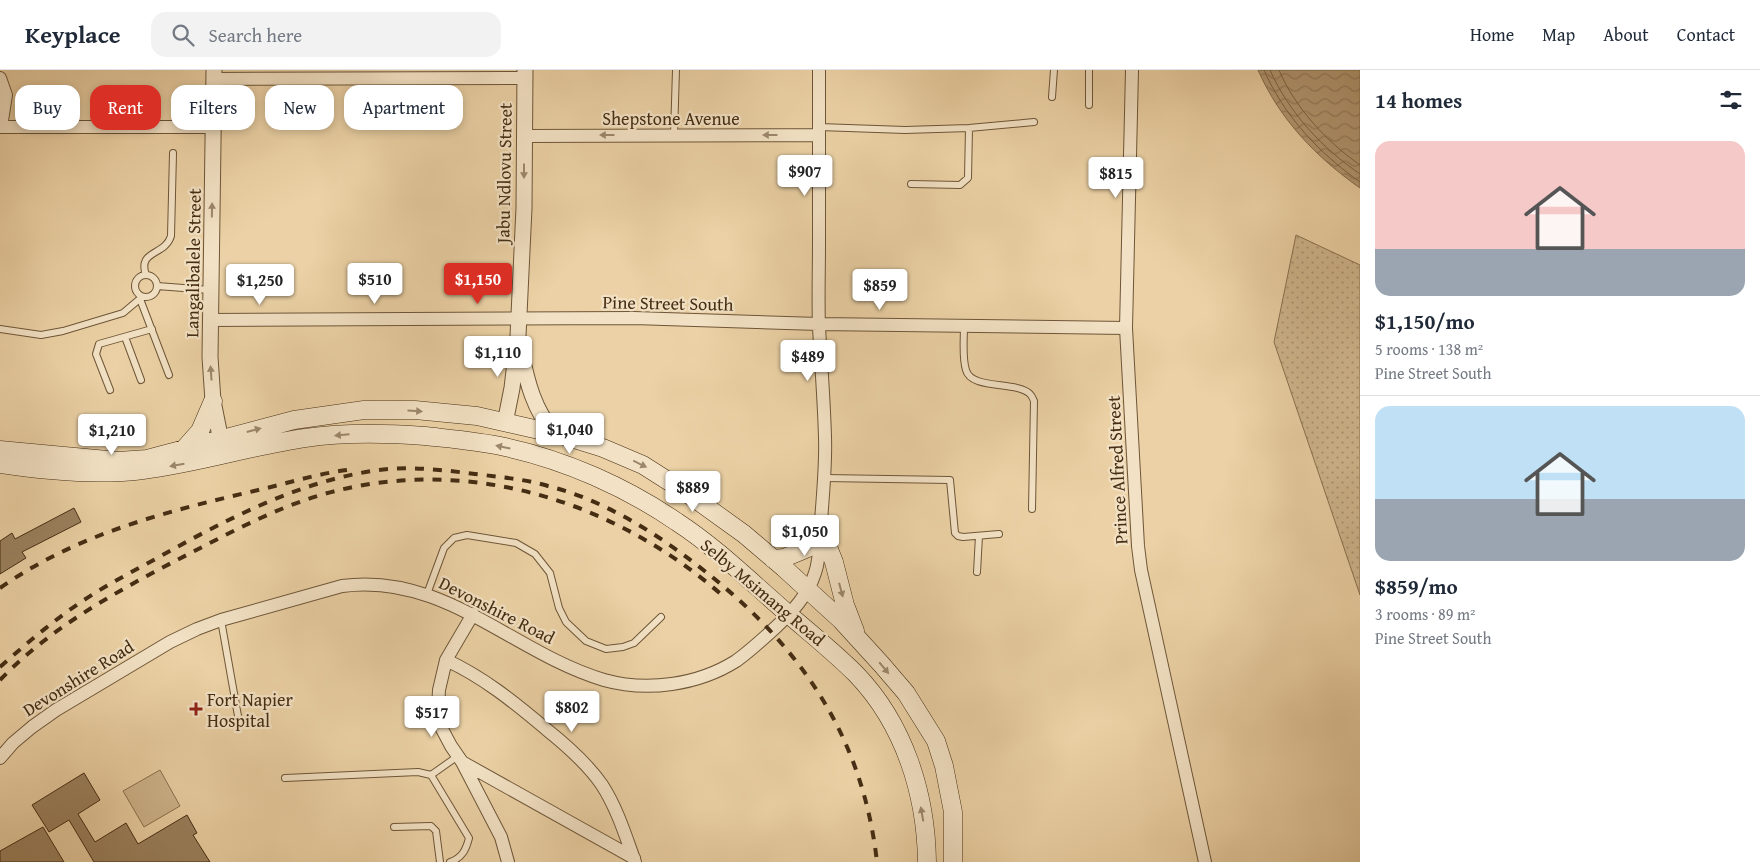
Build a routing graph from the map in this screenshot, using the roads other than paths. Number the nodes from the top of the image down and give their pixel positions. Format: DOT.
graph roads {
  1 [pos="676,70"];
  2 [pos="819,70"];
  3 [pos="1054,70"];
  4 [pos="1089,70"];
  5 [pos="1132,70"];
  6 [pos="214,74"];
  7 [pos="524,74"];
  8 [pos="0,78"];
  9 [pos="1052,97"];
  10 [pos="1089,104"];
  11 [pos="1034,122"];
  12 [pos="0,126"];
  13 [pos="171,127"];
  14 [pos="969,128"];
  15 [pos="214,130"];
  16 [pos="819,131"];
  17 [pos="674,135"];
  18 [pos="524,136"];
  19 [pos="173,153"];
  20 [pos="911,184"];
  21 [pos="146,275"];
  22 [pos="157,286"];
  23 [pos="210,290"];
  24 [pos="141,298"];
  25 [pos="518,319"];
  26 [pos="209,320"];
  27 [pos="819,324"];
  28 [pos="964,326"];
  29 [pos="1126,328"];
  30 [pos="0,329"];
  31 [pos="152,329"];
  32 [pos="518,336"];
  33 [pos="125,337"];
  34 [pos="169,375"];
  35 [pos="141,380"];
  36 [pos="110,390"];
  37 [pos="213,402"];
  38 [pos="505,423"];
  39 [pos="554,433"];
  40 [pos="222,447"];
  41 [pos="184,449"];
  42 [pos="0,450"];
  43 [pos="0,464"];
  44 [pos="825,478"];
  45 [pos="1032,509"];
  46 [pos="999,534"];
  47 [pos="820,535"];
  48 [pos="979,536"];
  49 [pos="773,559"];
  50 [pos="977,572"];
  51 [pos="808,591"];
  52 [pos="427,594"];
  53 [pos="473,614"];
  54 [pos="789,615"];
  55 [pos="661,617"];
  56 [pos="221,620"];
  57 [pos="860,641"];
  58 [pos="446,660"];
  59 [pos="238,716"];
  60 [pos="0,758"];
  61 [pos="460,759"];
  62 [pos="431,775"];
  63 [pos="285,778"];
  64 [pos="394,827"];
  65 [pos="634,860"];
  66 [pos="440,862"];
  67 [pos="450,862"];
  68 [pos="508,862"];
  69 [pos="927,862"];
  70 [pos="953,862"];
  71 [pos="1205,862"];
  1 -- 17 [label="lane"];
  2 -- 16 [label="street, Devonshire Road"];
  3 -- 9 [label="lane"];
  4 -- 10 [label="lane"];
  5 -- 29 [label="street, Prince Alfred Street"];
  6 -- 7 [label="street"];
  7 -- 18 [label="street, Jabu Ndlovu Street"];
  8 -- 12 [label="street"];
  11 -- 14 [label="lane"];
  12 -- 13 [label="street"];
  14 -- 16 [label="lane"];
  14 -- 20 [label="lane"];
  23 -- 15 [label="street, Langalibalele Street, one-way"];
  16 -- 17 [label="street, Shepstone Avenue, one-way"];
  16 -- 27 [label="street, Devonshire Road"];
  17 -- 18 [label="street, Shepstone Avenue, one-way"];
  18 -- 25 [label="street, Jabu Ndlovu Street, one-way"];
  19 -- 21 [label="lane"];
  21 -- 22 [label="lane"];
  21 -- 24 [label="lane"];
  22 -- 23 [label="lane"];
  22 -- 24 [label="lane"];
  23 -- 26 [label="street, Langalibalele Street"];
  24 -- 30 [label="lane"];
  24 -- 31 [label="lane"];
  25 -- 26 [label="street, Pine Street South"];
  25 -- 27 [label="street, Pine Street South"];
  25 -- 32 [label="street, Jabu Ndlovu Street"];
  37 -- 26 [label="street, Langalibalele Street, one-way"];
  27 -- 28 [label="street, Pine Street South"];
  27 -- 44 [label="street, Devonshire Road"];
  28 -- 29 [label="street, Pine Street South"];
  28 -- 45 [label="lane"];
  29 -- 71 [label="street, Prince Alfred Street"];
  31 -- 33 [label="lane"];
  31 -- 34 [label="lane"];
  32 -- 38 [label="street, Jabu Ndlovu Street"];
  32 -- 39 [label="street, Jabu Ndlovu Street"];
  33 -- 35 [label="lane"];
  33 -- 36 [label="lane"];
  37 -- 40 [label="street, Langalibalele Street"];
  37 -- 41 [label="main road"];
  38 -- 39 [label="main road, Selby Msimang Road"];
  40 -- 38 [label="main road, Selby Msimang Road, one-way"];
  39 -- 49 [label="main road, Selby Msimang Road, one-way"];
  40 -- 41 [label="main road, Selby Msimang Road"];
  40 -- 43 [label="main road, Selby Msimang Road, one-way"];
  54 -- 40 [label="main road, Selby Msimang Road, one-way"];
  41 -- 42 [label="main road, Selby Msimang Road"];
  44 -- 47 [label="street, Devonshire Road"];
  44 -- 48 [label="lane"];
  46 -- 48 [label="lane"];
  47 -- 49 [label="main road"];
  47 -- 51 [label="street, Devonshire Road"];
  47 -- 57 [label="main road, one-way"];
  48 -- 50 [label="lane"];
  49 -- 51 [label="main road, Selby Msimang Road"];
  51 -- 54 [label="street, Devonshire Road"];
  51 -- 57 [label="main road, Selby Msimang Road"];
  52 -- 53 [label="street, Devonshire Road"];
  52 -- 55 [label="lane"];
  52 -- 56 [label="street, Devonshire Road"];
  53 -- 54 [label="street, Devonshire Road"];
  53 -- 58 [label="street"];
  69 -- 54 [label="main road, Selby Msimang Road, one-way"];
  56 -- 59 [label="lane"];
  56 -- 60 [label="street, Devonshire Road"];
  57 -- 70 [label="main road, Selby Msimang Road, one-way"];
  58 -- 61 [label="street"];
  58 -- 65 [label="street"];
  61 -- 62 [label="lane"];
  61 -- 65 [label="street"];
  61 -- 68 [label="street"];
  62 -- 63 [label="lane"];
  62 -- 67 [label="lane"];
  64 -- 66 [label="lane"];
}
